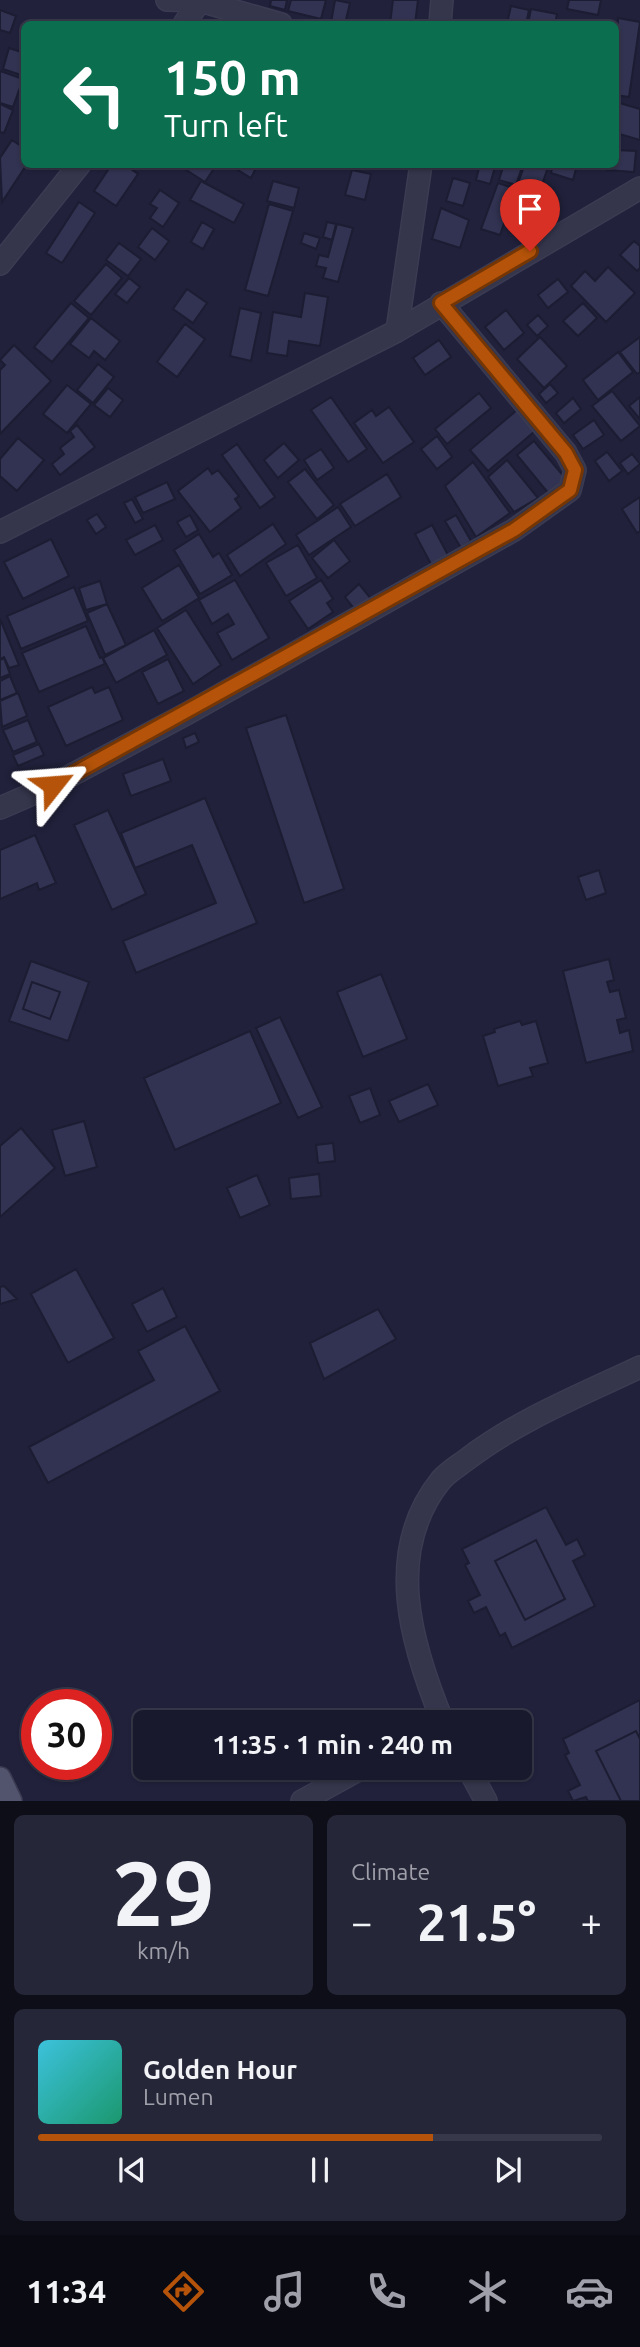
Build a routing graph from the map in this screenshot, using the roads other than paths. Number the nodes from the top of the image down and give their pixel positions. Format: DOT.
graph roads {
  1 [pos="167,0"];
  2 [pos="442,0"];
  3 [pos="200,1"];
  4 [pos="186,21"];
  5 [pos="270,21"];
  6 [pos="440,21"];
  7 [pos="77,168"];
  8 [pos="420,168"];
  9 [pos="640,188"];
  10 [pos="0,264"];
  11 [pos="441,303"];
  12 [pos="397,331"];
  13 [pos="0,532"];
  14 [pos="0,808"];
  15 [pos="640,1367"];
  16 [pos="438,1710"];
  17 [pos="0,1778"];
  18 [pos="340,1780"];
  19 [pos="475,1780"];
  20 [pos="11,1801"];
  21 [pos="302,1801"];
  22 [pos="486,1801"];
  1 -- 3 [label="street"];
  2 -- 6 [label="street"];
  3 -- 4 [label="street"];
  3 -- 5 [label="street"];
  7 -- 10 [label="street"];
  8 -- 12 [label="street"];
  9 -- 11 [label="street"];
  11 -- 12 [label="street"];
  11 -- 14 [label="street"];
  12 -- 13 [label="street"];
  15 -- 16 [label="street"];
  17 -- 20 [label="main road"];
  18 -- 21 [label="street"];
  19 -- 22 [label="street"];
}
